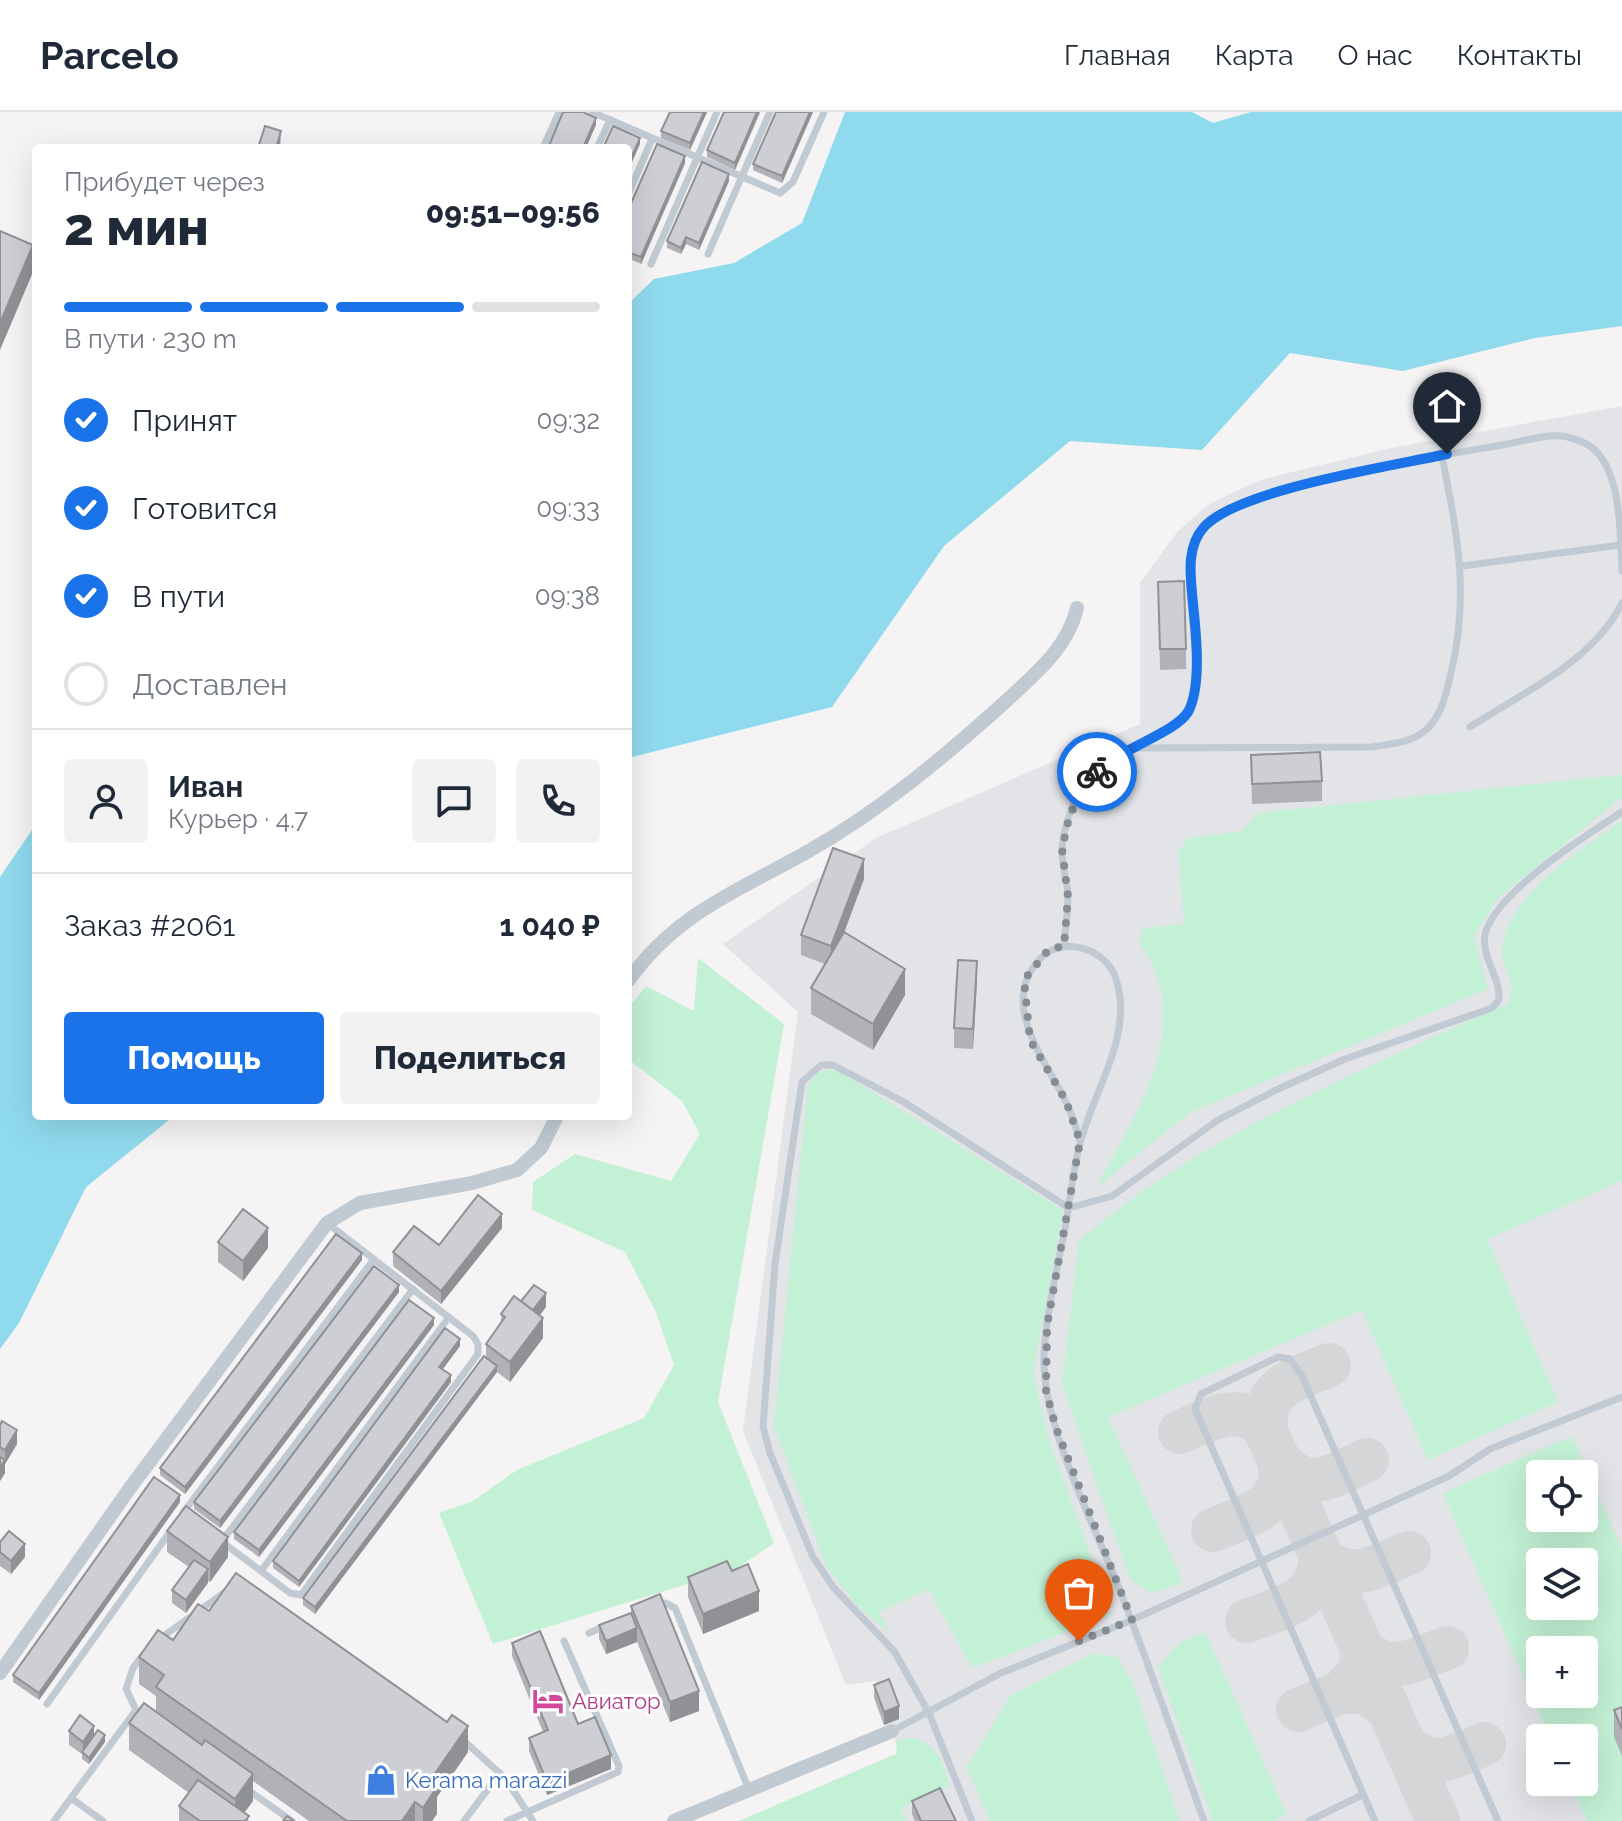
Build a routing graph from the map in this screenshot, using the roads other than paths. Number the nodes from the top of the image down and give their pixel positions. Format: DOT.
graph roads {
  1 [pos="559,112"];
  2 [pos="592,112"];
  3 [pos="717,112"];
  4 [pos="770,112"];
  5 [pos="824,112"];
  6 [pos="610,120"];
  7 [pos="652,139"];
  8 [pos="545,144"];
  9 [pos="599,144"];
  10 [pos="697,159"];
  11 [pos="741,178"];
  12 [pos="632,186"];
  13 [pos="708,254"];
  14 [pos="651,264"];
  15 [pos="1442,456"];
  16 [pos="1620,545"];
  17 [pos="1462,566"];
  18 [pos="1622,571"];
  19 [pos="1622,603"];
  20 [pos="1077,608"];
  21 [pos="1470,727"];
  22 [pos="1130,748"];
  23 [pos="1622,812"];
  24 [pos="1064,946"];
  25 [pos="632,976"];
  26 [pos="555,1120"];
  27 [pos="1080,1141"];
  28 [pos="1069,1208"];
  29 [pos="327,1223"];
  30 [pos="374,1259"];
  31 [pos="413,1289"];
  32 [pos="449,1317"];
  33 [pos="1622,1397"];
  34 [pos="183,1513"];
  35 [pos="1364,1516"];
  36 [pos="196,1522"];
  37 [pos="209,1532"];
  38 [pos="222,1541"];
  39 [pos="1262,1562"];
  40 [pos="261,1571"];
  41 [pos="242,1588"];
  42 [pos="652,1608"];
  43 [pos="1132,1620"];
  44 [pos="614,1623"];
  45 [pos="589,1633"];
  46 [pos="564,1641"];
  47 [pos="0,1673"];
  48 [pos="47,1704"];
  49 [pos="136,1710"];
  50 [pos="929,1713"];
  51 [pos="149,1719"];
  52 [pos="447,1729"];
  53 [pos="892,1731"];
  54 [pos="500,1773"];
  55 [pos="240,1784"];
  56 [pos="750,1791"];
  57 [pos="1362,1795"];
  58 [pos="71,1798"];
  59 [pos="527,1812"];
  60 [pos="54,1821"];
  61 [pos="103,1821"];
  62 [pos="292,1821"];
  63 [pos="464,1821"];
  64 [pos="507,1821"];
  65 [pos="533,1821"];
  66 [pos="674,1821"];
  67 [pos="972,1821"];
  68 [pos="1204,1821"];
  69 [pos="1309,1821"];
  70 [pos="1375,1821"];
  71 [pos="1498,1821"];
  1 -- 8 [label="lane"];
  2 -- 6 [label="lane"];
  3 -- 10 [label="lane"];
  4 -- 11 [label="lane"];
  5 -- 11 [label="lane"];
  6 -- 7 [label="lane"];
  6 -- 9 [label="lane"];
  7 -- 10 [label="lane"];
  7 -- 12 [label="lane"];
  10 -- 11 [label="lane"];
  10 -- 14 [label="lane"];
  11 -- 13 [label="lane"];
  15 -- 16 [label="lane"];
  15 -- 17 [label="lane"];
  15 -- 22 [label="lane"];
  16 -- 17 [label="lane"];
  16 -- 18 [label="lane"];
  17 -- 22 [label="lane"];
  19 -- 21 [label="lane"];
  20 -- 25 [label="street"];
  22 -- 24 [label="lane"];
  23 -- 28 [label="lane"];
  24 -- 27 [label="lane"];
  24 -- 27 [label="lane"];
  26 -- 29 [label="street"];
  27 -- 28 [label="lane"];
  28 -- 43 [label="lane"];
  28 -- 50 [label="lane"];
  29 -- 30 [label="lane"];
  29 -- 47 [label="street"];
  30 -- 31 [label="lane"];
  30 -- 34 [label="lane"];
  31 -- 32 [label="lane"];
  31 -- 38 [label="lane"];
  32 -- 40 [label="lane"];
  32 -- 40 [label="lane"];
  33 -- 35 [label="lane"];
  34 -- 36 [label="lane"];
  34 -- 48 [label="lane"];
  35 -- 39 [label="lane"];
  35 -- 39 [label="lane"];
  35 -- 71 [label="lane"];
  37 -- 38 [label="lane"];
  38 -- 40 [label="lane"];
  39 -- 43 [label="lane"];
  39 -- 57 [label="lane"];
  41 -- 49 [label="lane"];
  42 -- 56 [label="lane"];
  43 -- 50 [label="lane"];
  43 -- 68 [label="lane"];
  44 -- 45 [label="lane"];
  46 -- 59 [label="lane"];
  49 -- 51 [label="lane"];
  49 -- 58 [label="lane"];
  50 -- 53 [label="lane"];
  50 -- 67 [label="lane"];
  52 -- 54 [label="lane"];
  53 -- 56 [label="street"];
  54 -- 59 [label="lane"];
  54 -- 63 [label="lane"];
  55 -- 62 [label="lane"];
  56 -- 66 [label="street"];
  57 -- 69 [label="lane"];
  57 -- 70 [label="lane"];
  58 -- 60 [label="lane"];
  58 -- 61 [label="lane"];
  59 -- 64 [label="lane"];
  59 -- 65 [label="lane"];
}
